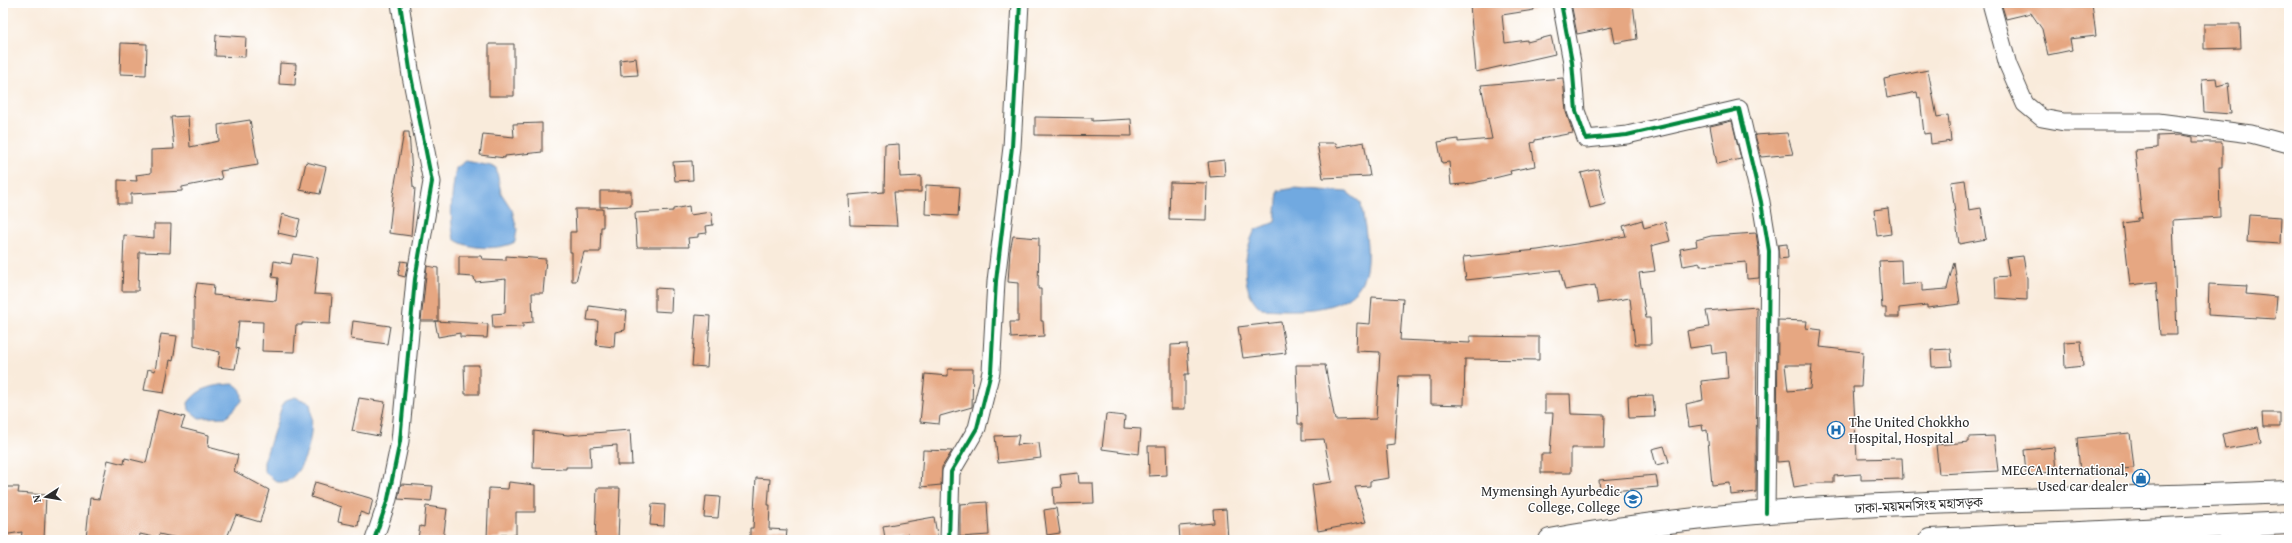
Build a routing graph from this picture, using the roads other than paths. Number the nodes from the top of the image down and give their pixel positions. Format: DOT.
graph roads {
  1 [pos="400,3"];
  2 [pos="1020,3"];
  3 [pos="1561,3"];
  4 [pos="1991,3"];
  5 [pos="2289,144"];
  6 [pos="2289,492"];
  7 [pos="1766,512"];
  8 [pos="2289,523"];
  9 [pos="374,540"];
  10 [pos="950,540"];
  11 [pos="1550,540"];
  12 [pos="1930,540"];
  1 -- 9 [label="street"];
  2 -- 10 [label="street"];
  3 -- 7 [label="street"];
  4 -- 5 [label="street"];
  6 -- 7 [label="main road, ঢাকা-ময়মনসিংহ মহাসড়ক"];
  7 -- 11 [label="main road, ঢাকা-ময়মনসিংহ মহাসড়ক"];
  8 -- 12 [label="main road"];
}
